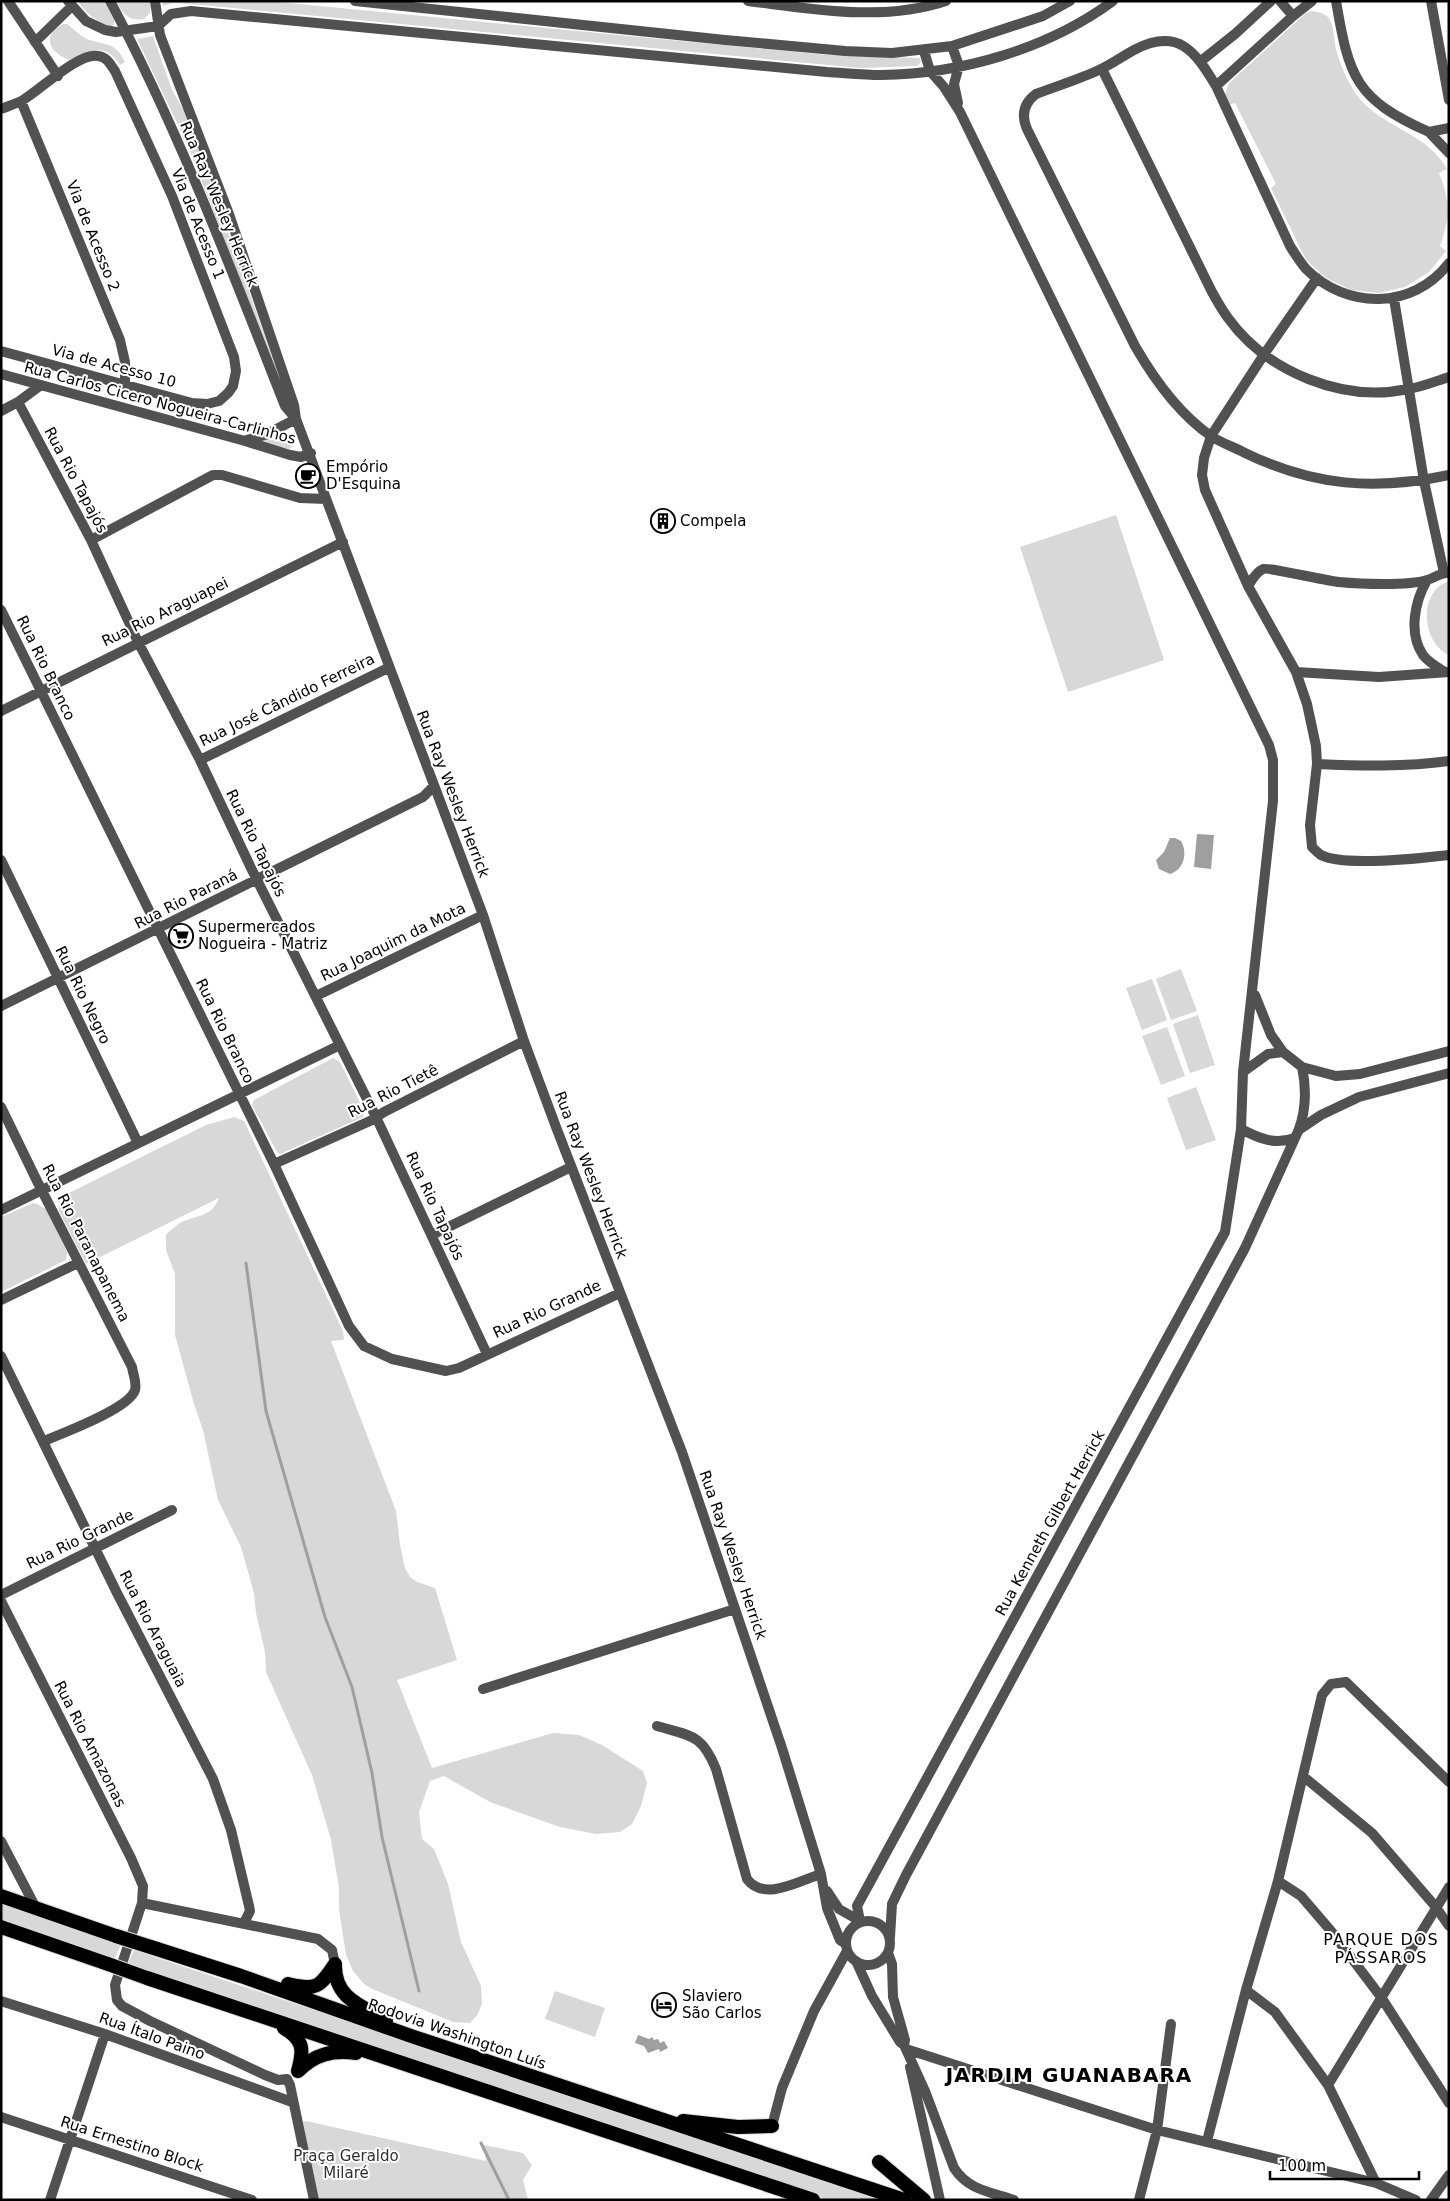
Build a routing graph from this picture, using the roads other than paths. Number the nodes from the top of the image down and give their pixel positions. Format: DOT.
graph roads {
  1 [pos="110,1"];
  2 [pos="154,1"];
  3 [pos="355,1"];
  4 [pos="748,1"];
  5 [pos="946,1"];
  6 [pos="1070,1"];
  7 [pos="1113,1"];
  8 [pos="1271,1"];
  9 [pos="1280,1"];
  10 [pos="1336,1"];
  11 [pos="1431,1"];
  12 [pos="1309,2"];
  13 [pos="13,3"];
  14 [pos="935,3"];
  15 [pos="69,4"];
  16 [pos="826,6"];
  17 [pos="1293,16"];
  18 [pos="158,26"];
  19 [pos="125,31"];
  20 [pos="35,42"];
  21 [pos="952,46"];
  22 [pos="924,51"];
  23 [pos="1201,62"];
  24 [pos="959,66"];
  25 [pos="1102,69"];
  26 [pos="930,71"];
  27 [pos="58,76"];
  28 [pos="1216,86"];
  29 [pos="1449,100"];
  30 [pos="21,101"];
  31 [pos="1,109"];
  32 [pos="960,112"];
  33 [pos="1449,128"];
  34 [pos="1429,132"];
  35 [pos="1449,153"];
  36 [pos="1449,263"];
  37 [pos="1317,278"];
  38 [pos="1394,299"];
  39 [pos="1,351"];
  40 [pos="1264,354"];
  41 [pos="1,374"];
  42 [pos="1449,377"];
  43 [pos="125,384"];
  44 [pos="41,385"];
  45 [pos="1408,390"];
  46 [pos="219,401"];
  47 [pos="18,402"];
  48 [pos="1,411"];
  49 [pos="296,419"];
  50 [pos="1211,436"];
  51 [pos="245,441"];
  52 [pos="310,454"];
  53 [pos="1449,475"];
  54 [pos="1424,481"];
  55 [pos="326,499"];
  56 [pos="91,540"];
  57 [pos="343,542"];
  58 [pos="1446,573"];
  59 [pos="1427,580"];
  60 [pos="1248,586"];
  61 [pos="1,610"];
  62 [pos="138,642"];
  63 [pos="388,668"];
  64 [pos="1296,672"];
  65 [pos="1447,672"];
  66 [pos="41,691"];
  67 [pos="1,711"];
  68 [pos="200,760"];
  69 [pos="1449,761"];
  70 [pos="1317,764"];
  71 [pos="434,786"];
  72 [pos="1449,855"];
  73 [pos="1,860"];
  74 [pos="257,880"];
  75 [pos="482,915"];
  76 [pos="158,930"];
  77 [pos="58,978"];
  78 [pos="1254,992"];
  79 [pos="316,996"];
  80 [pos="1,1006"];
  81 [pos="524,1041"];
  82 [pos="340,1045"];
  83 [pos="1449,1051"];
  84 [pos="1283,1052"];
  85 [pos="1302,1067"];
  86 [pos="1243,1072"];
  87 [pos="1449,1073"];
  88 [pos="240,1094"];
  89 [pos="1,1106"];
  90 [pos="376,1117"];
  91 [pos="1241,1129"];
  92 [pos="1298,1134"];
  93 [pos="138,1142"];
  94 [pos="274,1164"];
  95 [pos="571,1167"];
  96 [pos="42,1190"];
  97 [pos="1,1210"];
  98 [pos="432,1235"];
  99 [pos="78,1262"];
  100 [pos="620,1293"];
  101 [pos="1,1300"];
  102 [pos="487,1354"];
  103 [pos="1,1356"];
  104 [pos="44,1441"];
  105 [pos="172,1510"];
  106 [pos="95,1548"];
  107 [pos="1,1595"];
  108 [pos="1,1601"];
  109 [pos="735,1609"];
  110 [pos="483,1689"];
  111 [pos="657,1726"];
  112 [pos="1304,1777"];
  113 [pos="1449,1782"];
  114 [pos="1,1842"];
  115 [pos="822,1879"];
  116 [pos="1278,1881"];
  117 [pos="1449,1887"];
  118 [pos="1,1896"];
  119 [pos="142,1903"];
  120 [pos="1435,1906"];
  121 [pos="36,1908"];
  122 [pos="860,1921"];
  123 [pos="244,1923"];
  124 [pos="1449,1926"];
  125 [pos="1,1928"];
  126 [pos="890,1938"];
  127 [pos="847,1947"];
  128 [pos="888,1953"];
  129 [pos="856,1962"];
  130 [pos="335,1964"];
  131 [pos="242,1976"];
  132 [pos="1246,1990"];
  133 [pos="1381,1997"];
  134 [pos="1,2001"];
  135 [pos="232,2007"];
  136 [pos="1171,2024"];
  137 [pos="105,2034"];
  138 [pos="414,2037"];
  139 [pos="905,2047"];
  140 [pos="414,2067"];
  141 [pos="292,2075"];
  142 [pos="1328,2085"];
  143 [pos="292,2102"];
  144 [pos="1449,2103"];
  145 [pos="633,2110"];
  146 [pos="1,2117"];
  147 [pos="772,2126"];
  148 [pos="1157,2130"];
  149 [pos="69,2138"];
  150 [pos="1207,2141"];
  151 [pos="879,2162"];
  152 [pos="1449,2175"];
  153 [pos="1376,2183"];
  154 [pos="50,2200"];
  155 [pos="252,2200"];
  156 [pos="314,2200"];
  157 [pos="813,2200"];
  158 [pos="904,2200"];
  159 [pos="924,2200"];
  160 [pos="940,2200"];
  161 [pos="1014,2200"];
  162 [pos="1139,2200"];
  163 [pos="1416,2200"];
  164 [pos="1431,2200"];
  1 -- 19 [label="street, Rua Ray Wesley Herrick"];
  2 -- 18 [label="street, Rua Ray Wesley Herrick"];
  3 -- 22 [label="street"];
  4 -- 16 [label="street"];
  5 -- 14 [label="street"];
  6 -- 21 [label="street"];
  7 -- 24 [label="street"];
  8 -- 23 [label="street"];
  9 -- 17 [label="street"];
  10 -- 34 [label="street"];
  11 -- 29 [label="street"];
  12 -- 17 [label="street"];
  13 -- 20 [label="street"];
  14 -- 16 [label="street"];
  15 -- 19 [label="street"];
  15 -- 20 [label="street"];
  17 -- 28 [label="street"];
  18 -- 19 [label="street"];
  18 -- 26 [label="street"];
  18 -- 49 [label="street, Rua Ray Wesley Herrick"];
  19 -- 49 [label="street, Rua Ray Wesley Herrick"];
  20 -- 27 [label="street"];
  21 -- 22 [label="street"];
  21 -- 24 [label="street"];
  22 -- 26 [label="street"];
  23 -- 25 [label="street"];
  23 -- 28 [label="street"];
  24 -- 26 [label="street"];
  24 -- 32 [label="street"];
  25 -- 40 [label="street"];
  25 -- 50 [label="street"];
  26 -- 32 [label="street"];
  27 -- 30 [label="street"];
  27 -- 46 [label="street, Via de Acesso 1"];
  28 -- 37 [label="street"];
  30 -- 31 [label="street"];
  30 -- 43 [label="street, Via de Acesso 2"];
  32 -- 78 [label="street"];
  33 -- 34 [label="street"];
  34 -- 35 [label="street"];
  36 -- 38 [label="street"];
  37 -- 38 [label="street"];
  37 -- 40 [label="street"];
  38 -- 45 [label="street"];
  39 -- 43 [label="street, Via de Acesso 10"];
  40 -- 45 [label="street"];
  40 -- 50 [label="street"];
  41 -- 44 [label="street, Rua Carlos Cicero Nogueira-Carlinhos"];
  42 -- 45 [label="street"];
  43 -- 46 [label="street, Via de Acesso 10"];
  44 -- 47 [label="street"];
  44 -- 51 [label="street, Rua Carlos Cicero Nogueira-Carlinhos"];
  45 -- 54 [label="street"];
  47 -- 48 [label="street"];
  47 -- 56 [label="street, Rua Rio Tapajós"];
  49 -- 51 [label="street"];
  49 -- 52 [label="street, Rua Ray Wesley Herrick"];
  50 -- 54 [label="street"];
  50 -- 60 [label="street"];
  51 -- 52 [label="street, Rua Carlos Cicero Nogueira-Carlinhos"];
  52 -- 55 [label="street, Rua Ray Wesley Herrick"];
  53 -- 54 [label="street"];
  54 -- 58 [label="street"];
  55 -- 56 [label="street"];
  55 -- 57 [label="street, Rua Ray Wesley Herrick"];
  56 -- 62 [label="street, Rua Rio Tapajós"];
  57 -- 62 [label="street, Rua Rio Araguapei"];
  57 -- 63 [label="street, Rua Ray Wesley Herrick"];
  58 -- 59 [label="street"];
  59 -- 60 [label="street"];
  59 -- 65 [label="street"];
  60 -- 64 [label="street"];
  61 -- 66 [label="street, Rua Rio Branco"];
  62 -- 66 [label="street, Rua Rio Araguapei"];
  62 -- 68 [label="street, Rua Rio Tapajós"];
  63 -- 68 [label="street, Rua José Cândido Ferreira"];
  63 -- 71 [label="street, Rua Ray Wesley Herrick"];
  64 -- 65 [label="street"];
  64 -- 70 [label="street"];
  66 -- 67 [label="street, Rua Rio Araguapei"];
  66 -- 76 [label="street, Rua Rio Branco"];
  68 -- 74 [label="street, Rua Rio Tapajós"];
  69 -- 70 [label="street"];
  70 -- 72 [label="street"];
  71 -- 74 [label="street, Rua Rio Paraná"];
  71 -- 75 [label="street, Rua Ray Wesley Herrick"];
  73 -- 77 [label="street, Rua Rio Negro"];
  74 -- 76 [label="street, Rua Rio Paraná"];
  74 -- 79 [label="street, Rua Rio Tapajós"];
  75 -- 79 [label="street, Rua Joaquim da Mota"];
  75 -- 81 [label="street, Rua Ray Wesley Herrick"];
  76 -- 77 [label="street, Rua Rio Paraná"];
  76 -- 88 [label="street, Rua Rio Branco"];
  77 -- 80 [label="street, Rua Rio Paraná"];
  77 -- 93 [label="street, Rua Rio Negro"];
  78 -- 84 [label="street"];
  78 -- 86 [label="street"];
  79 -- 82 [label="street, Rua Rio Tapajós"];
  81 -- 90 [label="street, Rua Rio Tietê"];
  81 -- 95 [label="street, Rua Ray Wesley Herrick"];
  82 -- 88 [label="street"];
  82 -- 90 [label="street, Rua Rio Tapajós"];
  83 -- 85 [label="street"];
  84 -- 85 [label="street"];
  84 -- 86 [label="street"];
  85 -- 92 [label="street"];
  86 -- 91 [label="street"];
  87 -- 92 [label="street"];
  88 -- 93 [label="street"];
  88 -- 94 [label="street, Rua Rio Branco"];
  89 -- 96 [label="street, Rua Rio Paranapanema"];
  90 -- 94 [label="street, Rua Rio Tietê"];
  90 -- 98 [label="street, Rua Rio Tapajós"];
  91 -- 92 [label="street"];
  91 -- 122 [label="street, Rua Kenneth Gilbert Herrick"];
  92 -- 126 [label="street"];
  93 -- 96 [label="street"];
  94 -- 102 [label="street, Rua Rio Branco"];
  95 -- 98 [label="street"];
  95 -- 100 [label="street, Rua Ray Wesley Herrick"];
  96 -- 97 [label="street"];
  96 -- 99 [label="street, Rua Rio Paranapanema"];
  98 -- 102 [label="street, Rua Rio Tapajós"];
  99 -- 101 [label="street"];
  99 -- 104 [label="street, Rua Rio Paranapanema"];
  100 -- 102 [label="street, Rua Rio Grande"];
  100 -- 109 [label="street, Rua Ray Wesley Herrick"];
  103 -- 104 [label="street, Rua Rio Araguaia"];
  104 -- 106 [label="street, Rua Rio Araguaia"];
  105 -- 106 [label="street, Rua Rio Grande"];
  106 -- 107 [label="street, Rua Rio Grande"];
  106 -- 123 [label="street, Rua Rio Araguaia"];
  108 -- 119 [label="street, Rua Rio Amazonas"];
  109 -- 110 [label="street"];
  109 -- 115 [label="street, Rua Ray Wesley Herrick"];
  111 -- 115 [label="street"];
  112 -- 113 [label="street"];
  112 -- 116 [label="street"];
  112 -- 120 [label="street"];
  114 -- 121 [label="street"];
  115 -- 122 [label="street"];
  115 -- 127 [label="street, Rua Ray Wesley Herrick"];
  116 -- 132 [label="street"];
  116 -- 133 [label="street"];
  117 -- 120 [label="street"];
  118 -- 121 [label="highway, Rodovia Washington Luís"];
  119 -- 123 [label="street"];
  119 -- 141 [label="street"];
  120 -- 124 [label="street"];
  120 -- 133 [label="street"];
  121 -- 131 [label="highway, Rodovia Washington Luís, bridge"];
  122 -- 126 [label="street"];
  122 -- 127 [label="street"];
  123 -- 130 [label="street"];
  125 -- 135 [label="highway, bridge"];
  126 -- 128 [label="street"];
  127 -- 129 [label="street"];
  127 -- 147 [label="street"];
  128 -- 129 [label="street"];
  128 -- 139 [label="street"];
  129 -- 139 [label="street"];
  130 -- 131 [label="highway"];
  130 -- 138 [label="highway"];
  131 -- 138 [label="highway, Rodovia Washington Luís"];
  132 -- 142 [label="street"];
  132 -- 150 [label="street"];
  133 -- 142 [label="street"];
  133 -- 144 [label="street"];
  134 -- 137 [label="street, Rua Ítalo Paino"];
  135 -- 140 [label="highway"];
  135 -- 141 [label="highway"];
  136 -- 148 [label="street"];
  137 -- 143 [label="street, Rua Ítalo Paino"];
  137 -- 149 [label="street"];
  138 -- 145 [label="highway, Rodovia Washington Luís"];
  139 -- 148 [label="street"];
  139 -- 160 [label="street"];
  139 -- 161 [label="street"];
  140 -- 141 [label="highway"];
  140 -- 157 [label="highway"];
  141 -- 143 [label="street"];
  142 -- 153 [label="street"];
  143 -- 156 [label="street"];
  145 -- 147 [label="highway"];
  145 -- 158 [label="highway, Rodovia Washington Luís"];
  146 -- 149 [label="street, Rua Ernestino Block"];
  148 -- 150 [label="street"];
  148 -- 162 [label="street"];
  149 -- 154 [label="street"];
  149 -- 155 [label="street, Rua Ernestino Block"];
  150 -- 153 [label="street"];
  151 -- 159 [label="highway"];
  152 -- 164 [label="street"];
  153 -- 163 [label="street"];
}
